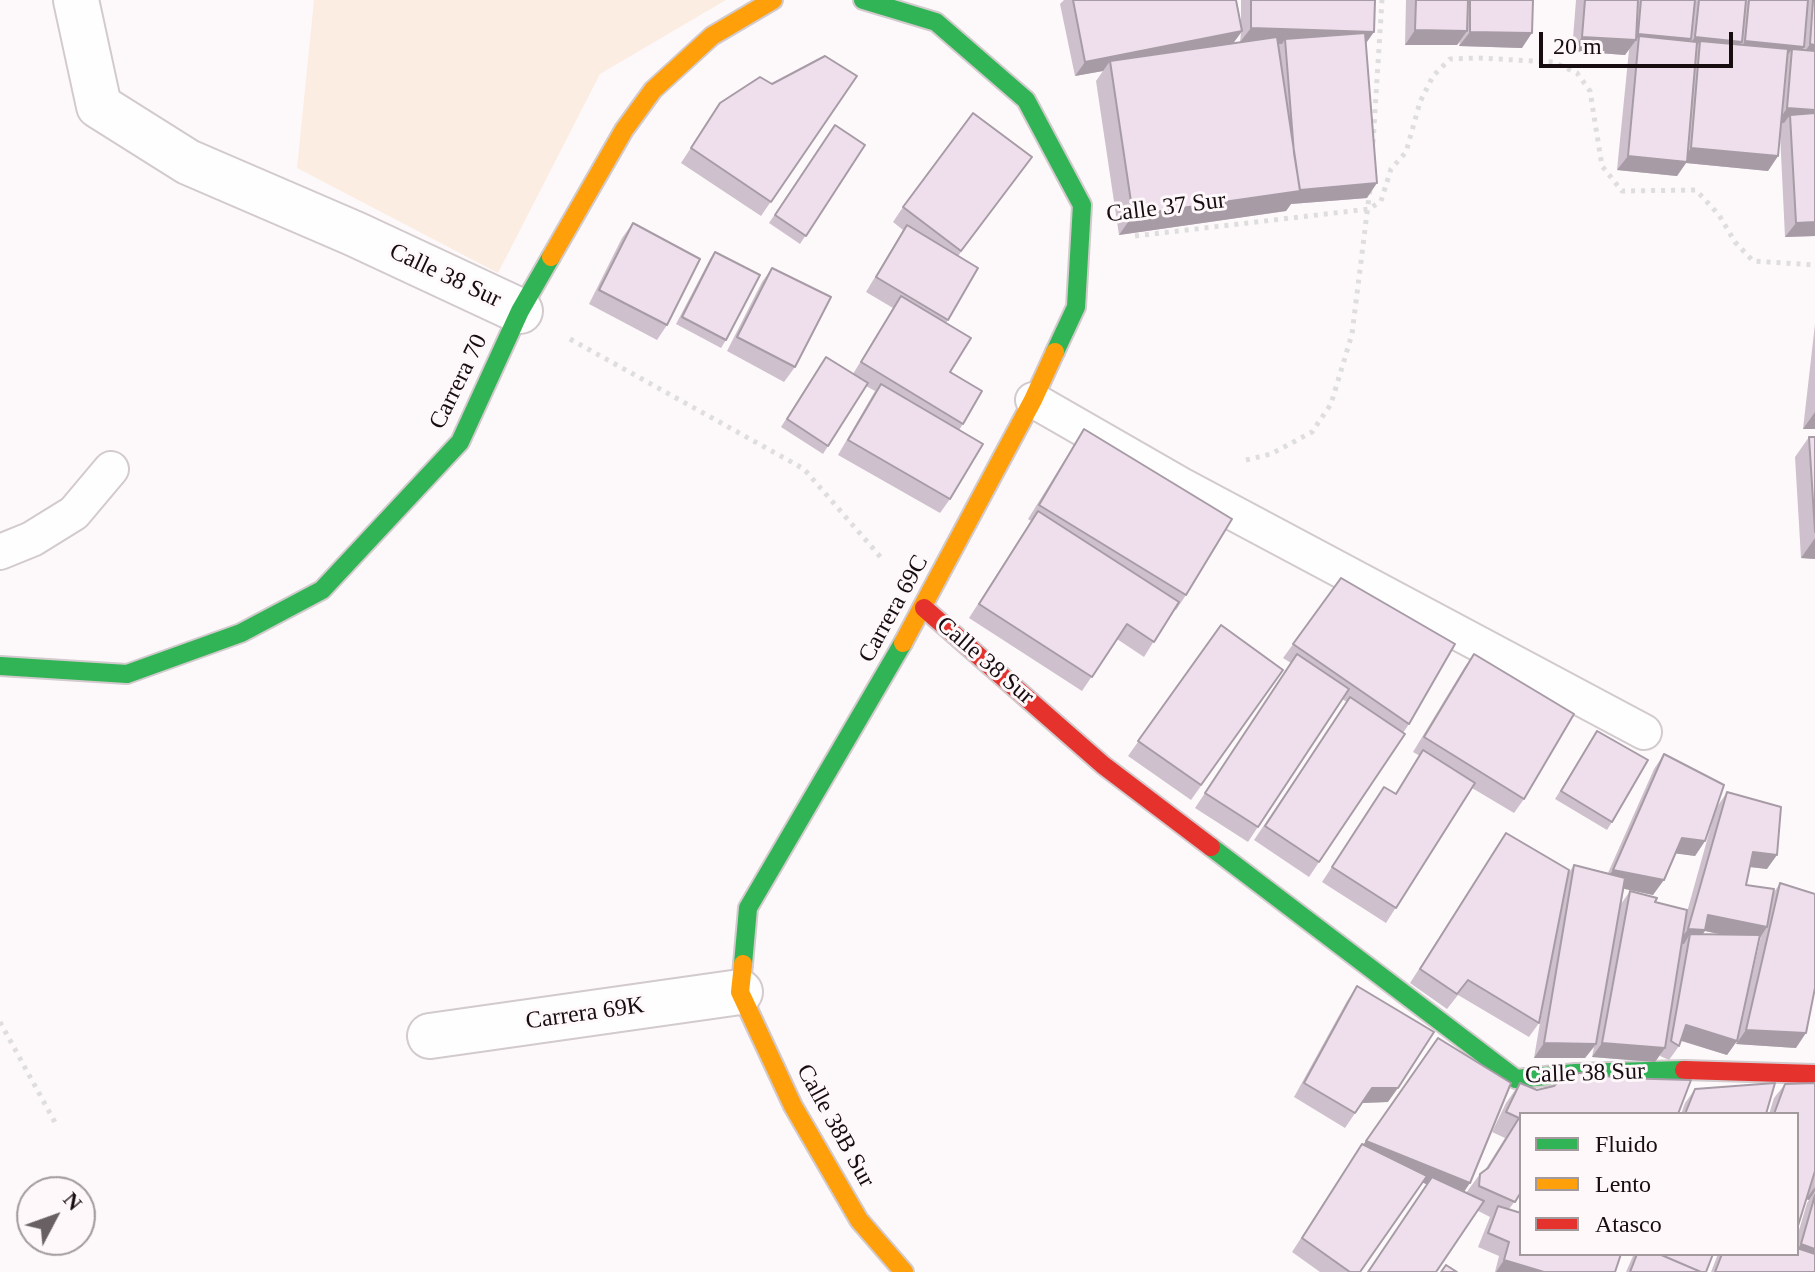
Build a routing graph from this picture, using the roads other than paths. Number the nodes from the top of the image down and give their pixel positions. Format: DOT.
graph roads {
  1 [pos="76,0"];
  2 [pos="773,0"];
  3 [pos="863,0"];
  4 [pos="1079,243"];
  5 [pos="520,311"];
  6 [pos="1033,400"];
  7 [pos="111,469"];
  8 [pos="0,552"];
  9 [pos="924,608"];
  10 [pos="0,666"];
  11 [pos="1644,732"];
  12 [pos="740,992"];
  13 [pos="430,1036"];
  14 [pos="1815,1074"];
  15 [pos="904,1272"];
  1 -- 5 [label="street, Calle 38 Sur"];
  2 -- 5 [label="main road, Carrera 70"];
  3 -- 4 [label="main road, Calle 37 Sur"];
  4 -- 6 [label="main road, Carrera 69C"];
  5 -- 10 [label="main road, Carrera 70"];
  6 -- 9 [label="main road, Carrera 69C"];
  6 -- 11 [label="lane"];
  7 -- 8 [label="lane"];
  9 -- 12 [label="main road, Carrera 69C"];
  9 -- 14 [label="main road, Calle 38 Sur"];
  12 -- 13 [label="street, Carrera 69K"];
  12 -- 15 [label="main road, Calle 38B Sur"];
}
